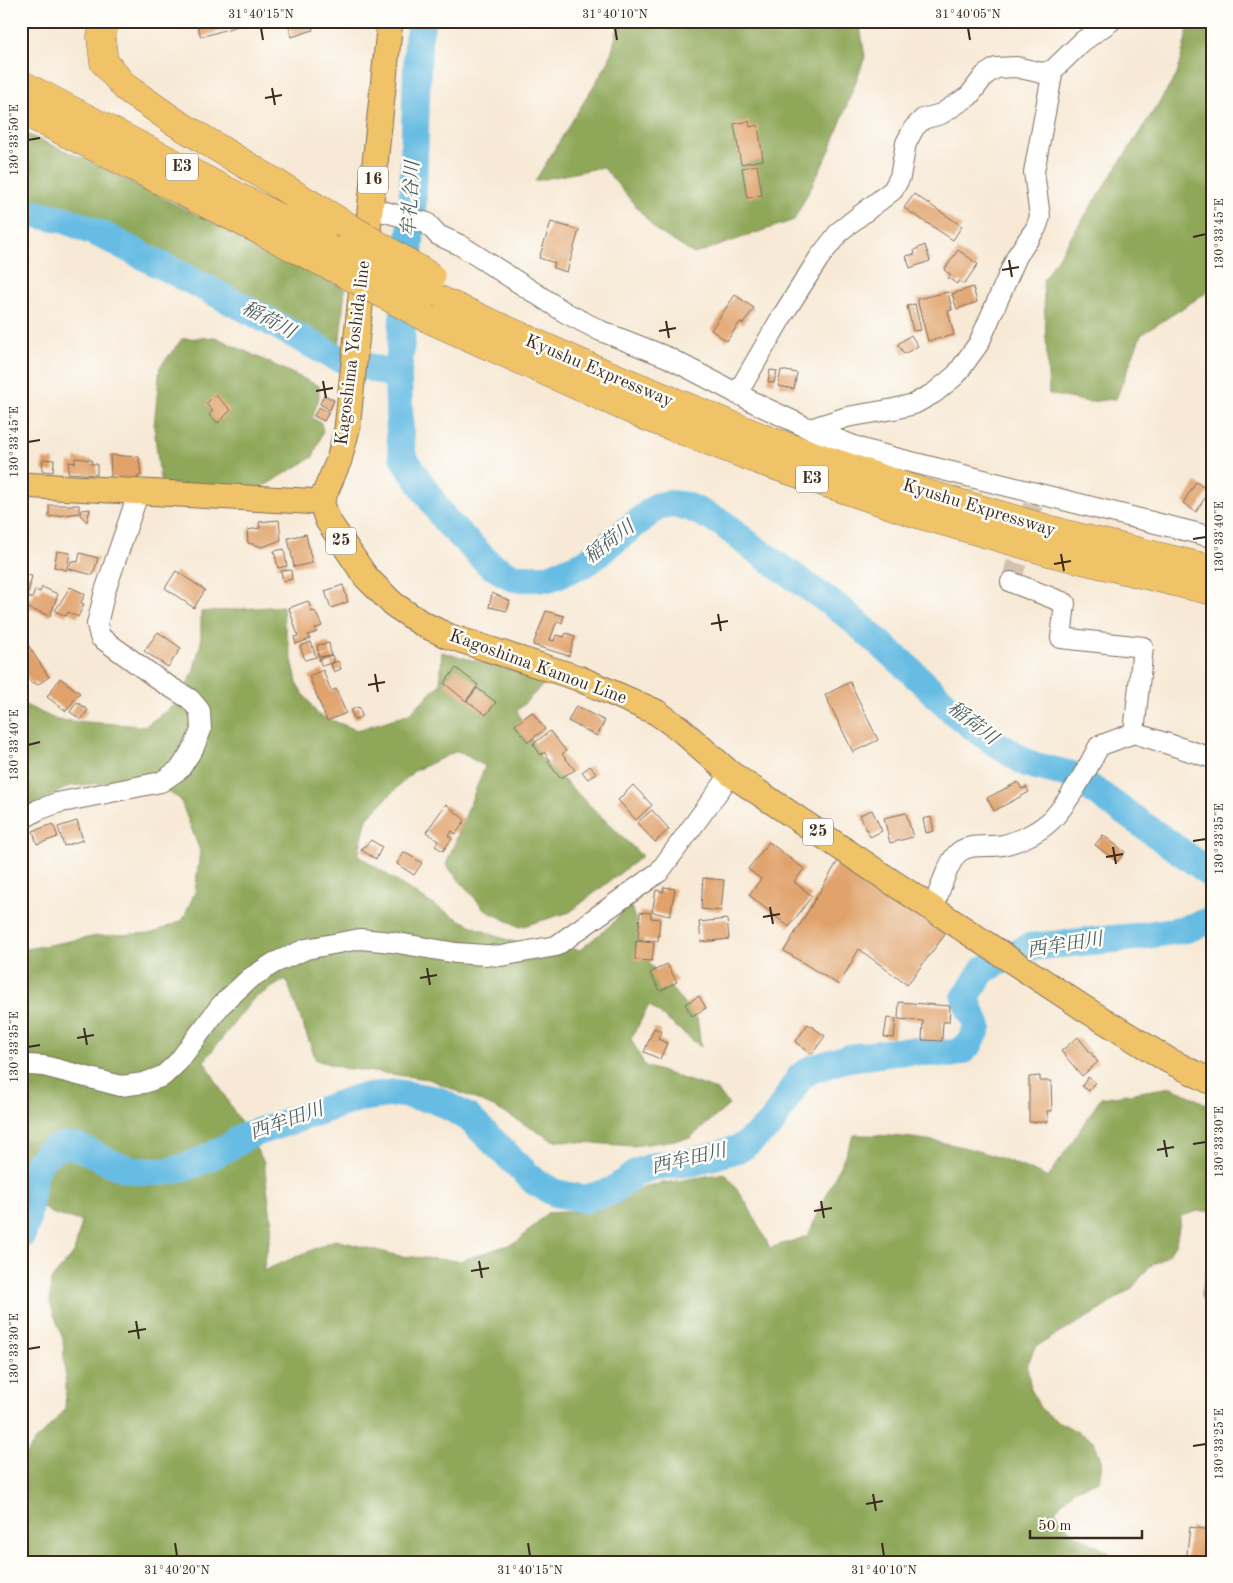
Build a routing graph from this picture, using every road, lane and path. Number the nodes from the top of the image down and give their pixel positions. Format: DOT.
graph roads {
  1 [pos="104,21"];
  2 [pos="390,21"];
  3 [pos="1111,21"];
  4 [pos="1053,70"];
  5 [pos="21,84"];
  6 [pos="21,110"];
  7 [pos="21,123"];
  8 [pos="166,184"];
  9 [pos="370,208"];
  10 [pos="341,261"];
  11 [pos="430,297"];
  12 [pos="737,394"];
  13 [pos="810,429"];
  14 [pos="21,485"];
  15 [pos="138,494"];
  16 [pos="321,502"];
  17 [pos="1212,538"];
  18 [pos="1212,569"];
  19 [pos="1011,582"];
  20 [pos="1212,591"];
  21 [pos="1134,733"];
  22 [pos="1212,758"];
  23 [pos="731,774"];
  24 [pos="21,820"];
  25 [pos="933,908"];
  26 [pos="21,1066"];
  27 [pos="1212,1082"];
  1 -- 11 [label="highway, bridge"];
  2 -- 9 [label="main road, Kagoshima Yoshida line / 16"];
  3 -- 4 [label="street"];
  4 -- 12 [label="street"];
  4 -- 13 [label="street"];
  5 -- 10 [label="highway, Kyushu Expressway / E3"];
  6 -- 8 [label="highway, Kyushu Expressway / E3"];
  7 -- 8 [label="highway"];
  8 -- 10 [label="highway, Kyushu Expressway / E3"];
  9 -- 12 [label="street"];
  9 -- 16 [label="main road, Kagoshima Yoshida line / 16"];
  10 -- 11 [label="highway, Kyushu Expressway / E3, bridge"];
  11 -- 18 [label="highway, Kyushu Expressway / E3"];
  11 -- 20 [label="highway, Kyushu Expressway / E3"];
  12 -- 13 [label="street"];
  13 -- 17 [label="street"];
  14 -- 15 [label="main road"];
  15 -- 16 [label="main road"];
  15 -- 24 [label="street"];
  16 -- 23 [label="main road, Kagoshima Kamou Line / 25"];
  19 -- 21 [label="street"];
  21 -- 22 [label="street"];
  21 -- 25 [label="street"];
  23 -- 25 [label="main road, Kagoshima Kamou Line / 25"];
  23 -- 26 [label="street"];
  25 -- 27 [label="main road, Kagoshima Kamou Line / 25"];
}
